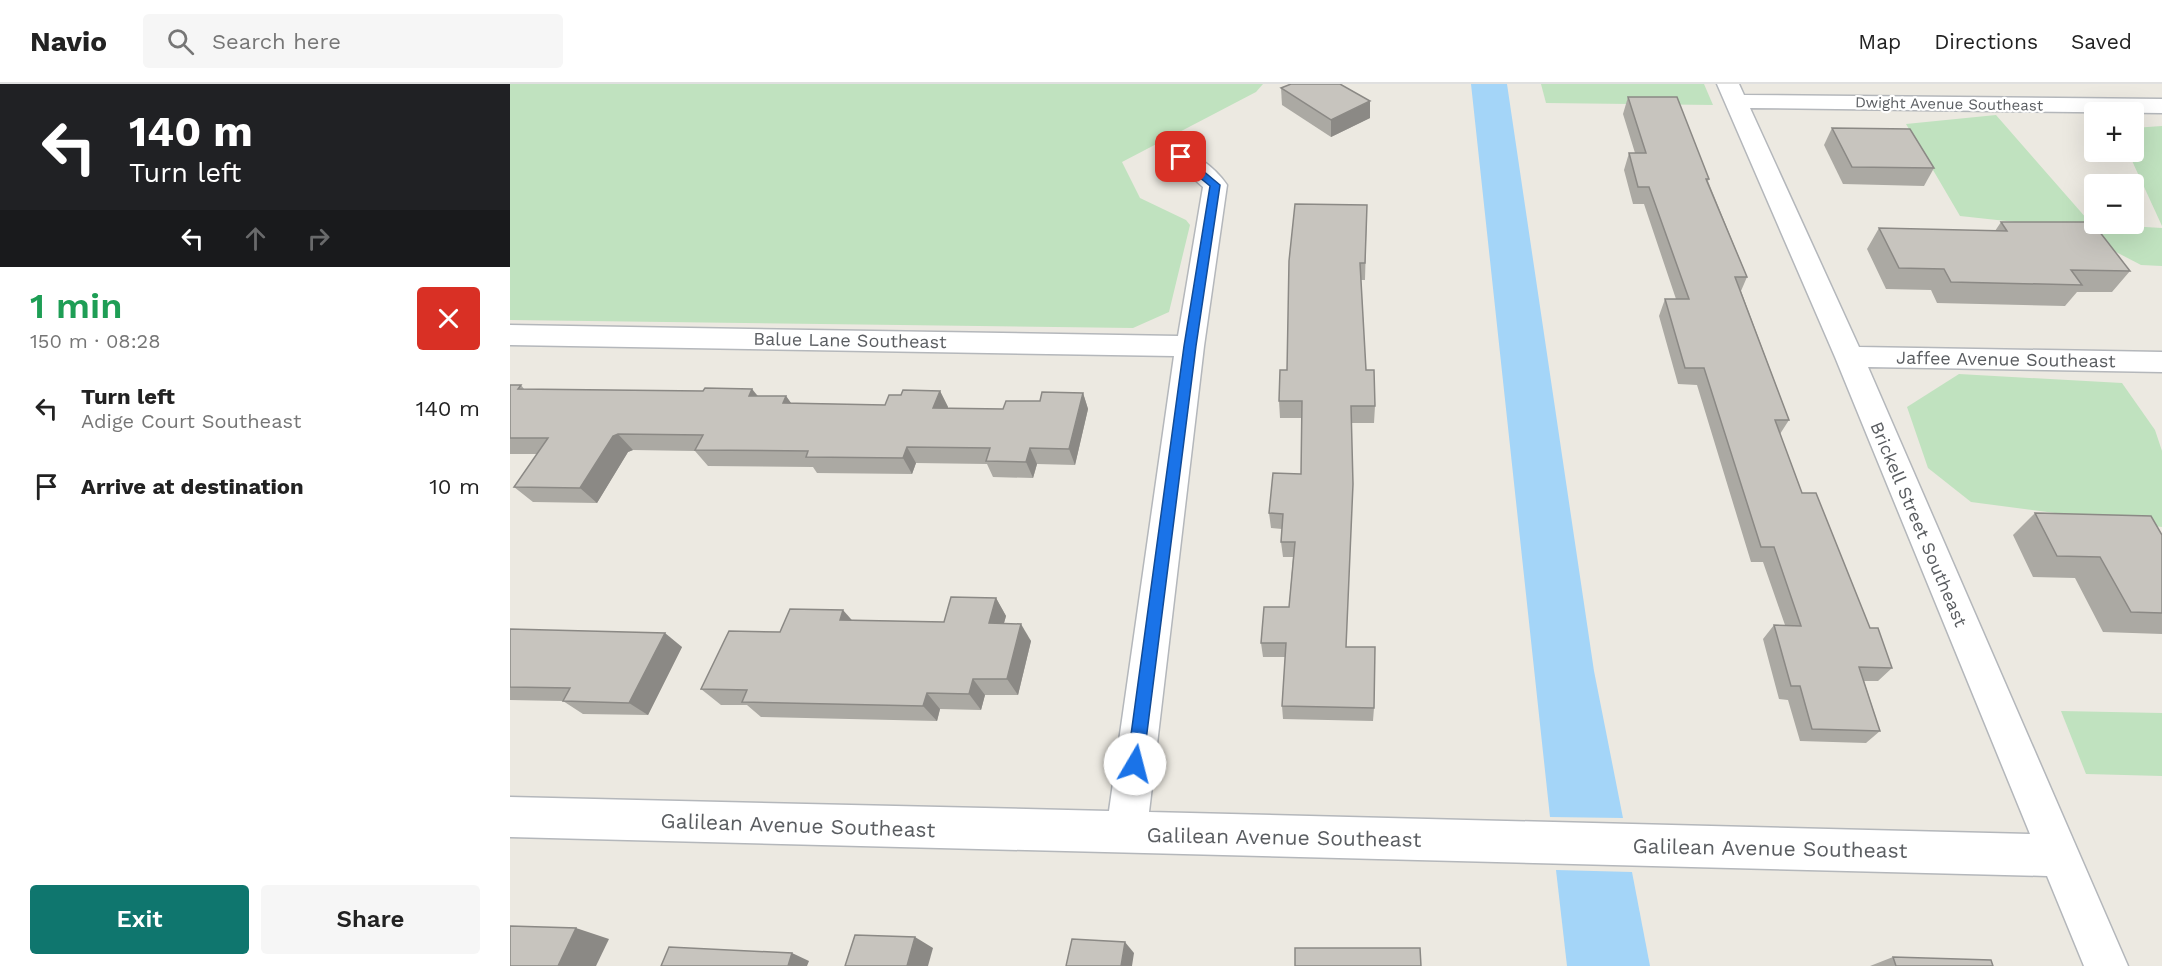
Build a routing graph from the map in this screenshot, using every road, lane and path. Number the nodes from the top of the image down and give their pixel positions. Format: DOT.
graph roads {
  1 [pos="1731,93"];
  2 [pos="2162,106"];
  3 [pos="1181,157"];
  4 [pos="510,335"];
  5 [pos="1190,346"];
  6 [pos="1849,357"];
  7 [pos="2162,362"];
  8 [pos="510,817"];
  9 [pos="1126,833"];
  10 [pos="2058,855"];
  11 [pos="2106,966"];
  1 -- 2 [label="street, Dwight Avenue Southeast"];
  1 -- 6 [label="street, Brickell Street Southeast"];
  3 -- 5 [label="street"];
  4 -- 5 [label="street, Balue Lane Southeast"];
  5 -- 9 [label="street"];
  6 -- 7 [label="street, Jaffee Avenue Southeast"];
  6 -- 10 [label="street, Brickell Street Southeast"];
  8 -- 9 [label="street, Galilean Avenue Southeast"];
  9 -- 10 [label="street, Galilean Avenue Southeast"];
  10 -- 11 [label="street, Brickell Street Southeast"];
}
